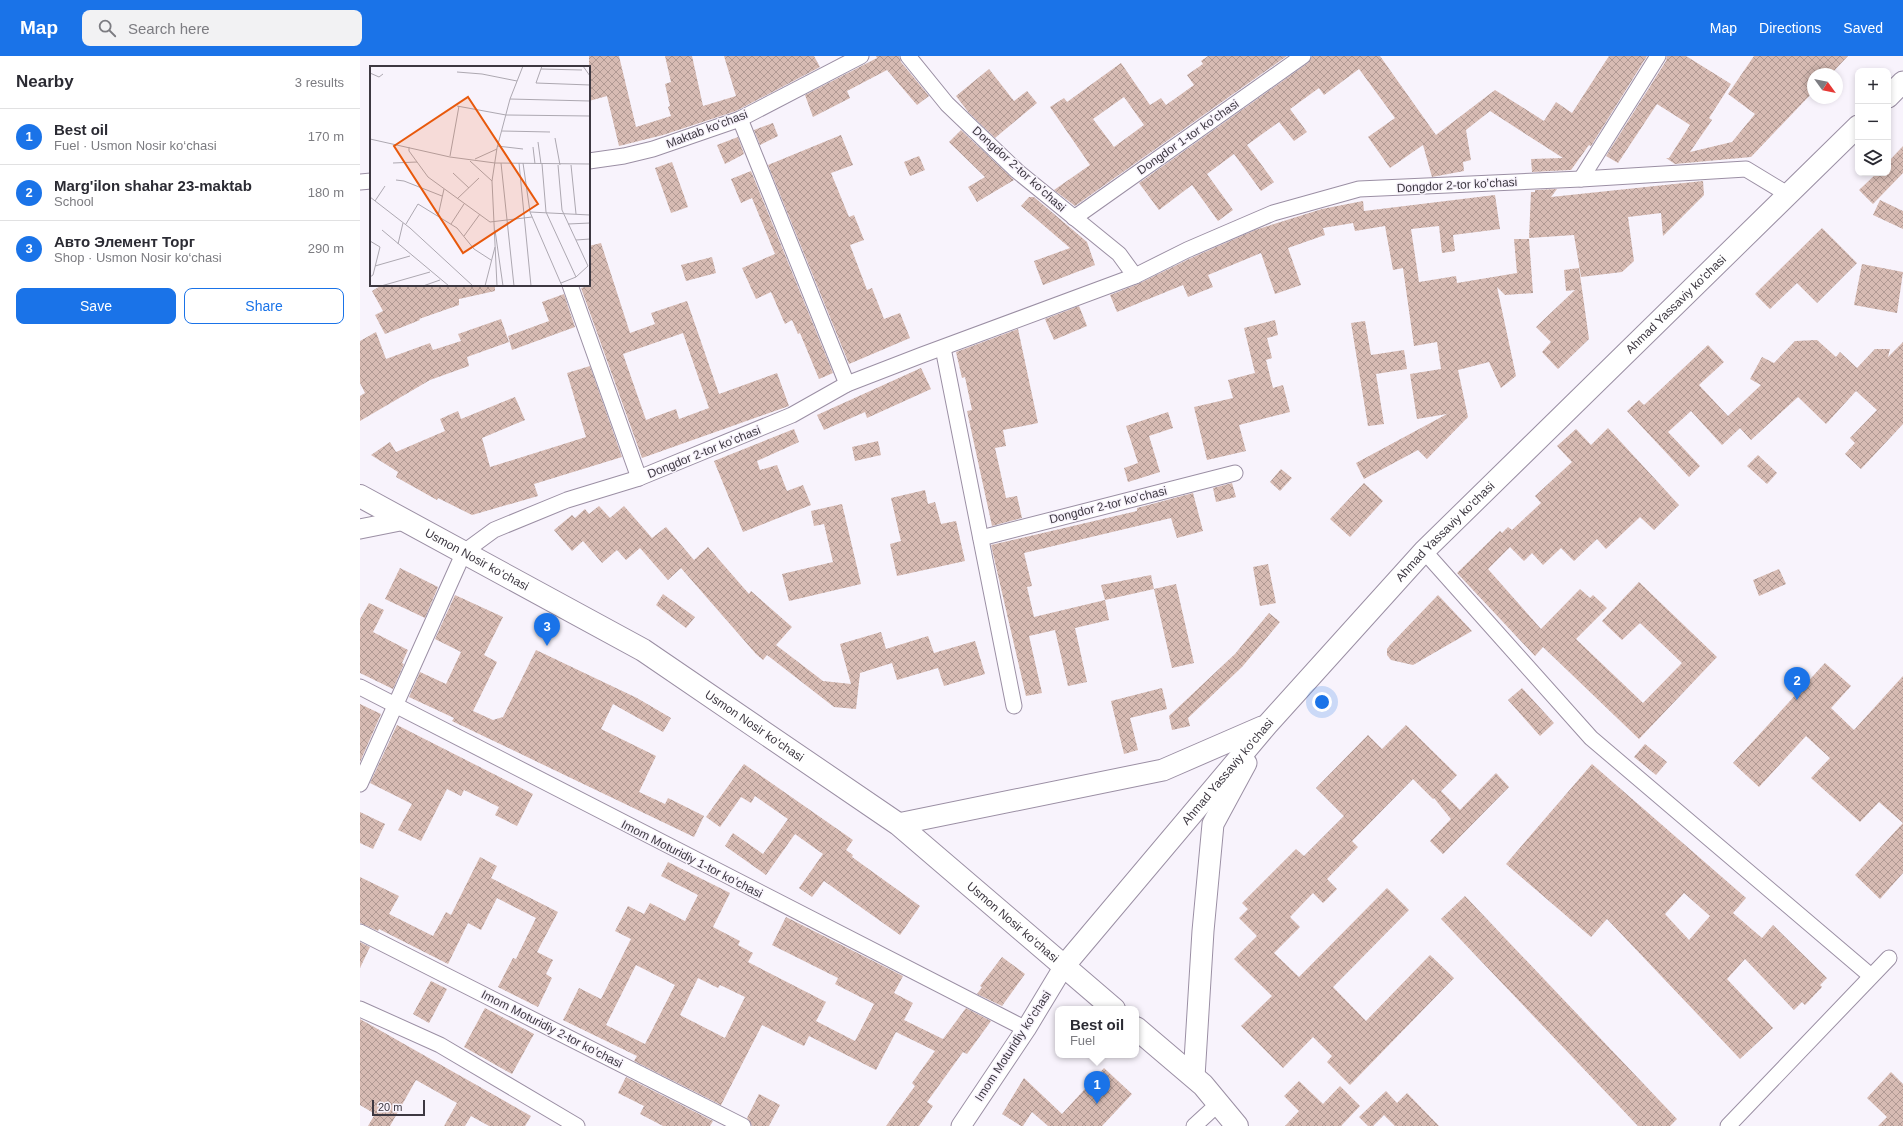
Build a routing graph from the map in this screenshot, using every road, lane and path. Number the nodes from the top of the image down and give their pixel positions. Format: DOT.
graph roads {
  1 [pos="862,56"];
  2 [pos="908,56"];
  3 [pos="1303,56"];
  4 [pos="1658,56"];
  5 [pos="1903,82"];
  6 [pos="1891,94"];
  7 [pos="740,118"];
  8 [pos="1855,129"];
  9 [pos="590,161"];
  10 [pos="1581,179"];
  11 [pos="370,181"];
  12 [pos="360,182"];
  13 [pos="1789,195"];
  14 [pos="1074,218"];
  15 [pos="1136,276"];
  16 [pos="570,286"];
  17 [pos="943,348"];
  18 [pos="847,384"];
  19 [pos="1235,473"];
  20 [pos="639,478"];
  21 [pos="360,496"];
  22 [pos="405,520"];
  23 [pos="360,529"];
  24 [pos="981,538"];
  25 [pos="1424,551"];
  26 [pos="464,552"];
  27 [pos="360,687"];
  28 [pos="396,706"];
  29 [pos="1014,706"];
  30 [pos="1267,725"];
  31 [pos="360,784"];
  32 [pos="898,824"];
  33 [pos="360,932"];
  34 [pos="1889,958"];
  35 [pos="1064,966"];
  36 [pos="1871,976"];
  37 [pos="1111,1006"];
  38 [pos="360,1009"];
  39 [pos="1026,1029"];
  40 [pos="1139,1031"];
  41 [pos="1194,1077"];
  42 [pos="1218,1104"];
  43 [pos="577,1126"];
  44 [pos="743,1126"];
  45 [pos="961,1126"];
  46 [pos="1194,1126"];
  47 [pos="1237,1126"];
  48 [pos="1728,1126"];
  1 -- 7 [label="street, Maktab koʻchasi"];
  2 -- 14 [label="street, Dongdor 2-tor koʼchasi"];
  3 -- 14 [label="street, Dongdor 1-tor koʼchasi"];
  4 -- 10 [label="street"];
  5 -- 6 [label="main road"];
  7 -- 9 [label="street, Maktab koʻchasi"];
  7 -- 18 [label="street"];
  8 -- 13 [label="main road, Ahmad Yassaviy ko'chasi"];
  10 -- 13 [label="street, Dongdor 2-tor koʼchasi"];
  10 -- 15 [label="street, Dongdor 2-tor koʼchasi"];
  11 -- 12 [label="street"];
  13 -- 25 [label="main road, Ahmad Yassaviy ko'chasi"];
  14 -- 15 [label="street, Dongdor 2-tor koʼchasi"];
  15 -- 17 [label="street, Dongdor 2-tor koʼchasi"];
  16 -- 20 [label="street"];
  17 -- 18 [label="street, Dongdor 2-tor koʼchasi"];
  17 -- 24 [label="street"];
  18 -- 20 [label="street, Dongdor 2-tor koʼchasi"];
  19 -- 24 [label="street, Dongdor 2-tor koʼchasi"];
  20 -- 26 [label="street, Dongdor 2-tor koʼchasi"];
  21 -- 22 [label="main road, Usmon Nosir ko‘chasi"];
  22 -- 23 [label="street"];
  22 -- 26 [label="main road, Usmon Nosir ko‘chasi"];
  24 -- 29 [label="street"];
  25 -- 30 [label="main road, Ahmad Yassaviy ko'chasi"];
  25 -- 36 [label="street"];
  26 -- 28 [label="street"];
  26 -- 32 [label="main road, Usmon Nosir ko‘chasi"];
  27 -- 28 [label="street, Imom Moturidiy 1-tor koʻchasi"];
  28 -- 31 [label="street"];
  28 -- 39 [label="street, Imom Moturidiy 1-tor koʻchasi"];
  30 -- 32 [label="main road"];
  30 -- 35 [label="main road, Ahmad Yassaviy ko'chasi"];
  30 -- 41 [label="main road"];
  32 -- 35 [label="main road, Usmon Nosir ko‘chasi"];
  33 -- 44 [label="street, Imom Moturidiy 2-tor koʻchasi"];
  34 -- 36 [label="street"];
  35 -- 37 [label="main road, Usmon Nosir ko‘chasi"];
  35 -- 39 [label="street, Imom Moturidiy koʻchasi"];
  36 -- 48 [label="street"];
  38 -- 43 [label="street"];
  39 -- 45 [label="street, Imom Moturidiy koʻchasi"];
  40 -- 41 [label="main road"];
  41 -- 42 [label="main road"];
  42 -- 46 [label="street"];
  42 -- 47 [label="main road"];
}
